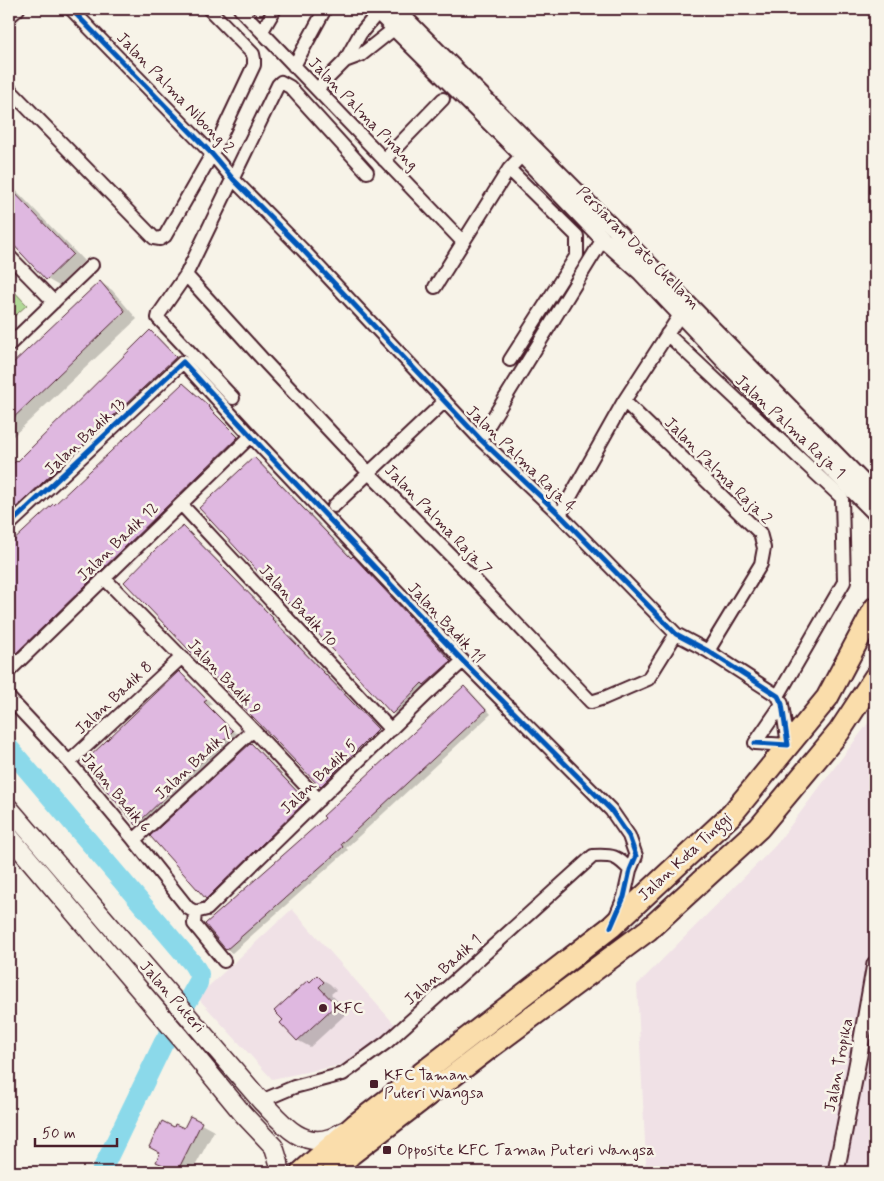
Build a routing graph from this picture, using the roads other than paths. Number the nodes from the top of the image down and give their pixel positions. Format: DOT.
graph roads {
  1 [pos="18,9"];
  2 [pos="71,9"];
  3 [pos="209,9"];
  4 [pos="240,9"];
  5 [pos="275,9"];
  6 [pos="325,9"];
  7 [pos="378,10"];
  8 [pos="9,17"];
  9 [pos="399,18"];
  10 [pos="262,31"];
  11 [pos="345,61"];
  12 [pos="294,66"];
  13 [pos="9,89"];
  14 [pos="317,89"];
  15 [pos="443,99"];
  16 [pos="212,154"];
  17 [pos="522,155"];
  18 [pos="384,160"];
  19 [pos="509,169"];
  20 [pos="367,172"];
  21 [pos="232,179"];
  22 [pos="603,239"];
  23 [pos="464,242"];
  24 [pos="9,256"];
  25 [pos="92,265"];
  26 [pos="186,275"];
  27 [pos="435,287"];
  28 [pos="54,302"];
  29 [pos="684,309"];
  30 [pos="667,334"];
  31 [pos="9,345"];
  32 [pos="510,360"];
  33 [pos="178,366"];
  34 [pos="234,398"];
  35 [pos="444,401"];
  36 [pos="624,401"];
  37 [pos="251,436"];
  38 [pos="480,439"];
  39 [pos="369,473"];
  40 [pos="875,494"];
  41 [pos="181,504"];
  42 [pos="334,506"];
  43 [pos="875,513"];
  44 [pos="560,515"];
  45 [pos="9,525"];
  46 [pos="104,578"];
  47 [pos="875,608"];
  48 [pos="676,634"];
  49 [pos="708,651"];
  50 [pos="182,657"];
  51 [pos="464,661"];
  52 [pos="9,671"];
  53 [pos="875,677"];
  54 [pos="9,698"];
  55 [pos="780,700"];
  56 [pos="253,730"];
  57 [pos="391,730"];
  58 [pos="788,745"];
  59 [pos="69,762"];
  60 [pos="319,800"];
  61 [pos="9,808"];
  62 [pos="29,831"];
  63 [pos="12,840"];
  64 [pos="134,840"];
  65 [pos="630,870"];
  66 [pos="196,912"];
  67 [pos="611,927"];
  68 [pos="224,961"];
  69 [pos="875,964"];
  70 [pos="261,1101"];
  71 [pos="355,1125"];
  72 [pos="280,1172"];
  73 [pos="302,1172"];
  74 [pos="333,1172"];
  75 [pos="836,1172"];
  1 -- 8 [label="street"];
  2 -- 16 [label="street, Jalan Palma Nibong 2"];
  3 -- 16 [label="street"];
  4 -- 10 [label="street, Jalan Palma Pinang"];
  5 -- 10 [label="street"];
  6 -- 12 [label="street"];
  7 -- 9 [label="street, Persiaran Dato Chellam"];
  7 -- 11 [label="street"];
  9 -- 11 [label="street"];
  9 -- 17 [label="street, Persiaran Dato Chellam"];
  9 -- 29 [label="street, Persiaran Dato Chellam"];
  10 -- 12 [label="street, Jalan Palma Pinang"];
  11 -- 14 [label="street"];
  12 -- 14 [label="street, Jalan Palma Pinang"];
  13 -- 16 [label="street"];
  14 -- 18 [label="street, Jalan Palma Pinang"];
  15 -- 18 [label="street"];
  16 -- 21 [label="street, Jalan Palma Nibong 2"];
  17 -- 19 [label="street"];
  17 -- 22 [label="street, Persiaran Dato Chellam"];
  18 -- 23 [label="street, Jalan Palma Pinang"];
  19 -- 23 [label="street"];
  19 -- 32 [label="street"];
  20 -- 21 [label="street"];
  21 -- 26 [label="street"];
  21 -- 35 [label="street, Jalan Palma Raja 4"];
  22 -- 29 [label="street, Persiaran Dato Chellam"];
  22 -- 38 [label="street"];
  23 -- 27 [label="street"];
  24 -- 28 [label="street"];
  25 -- 28 [label="street"];
  26 -- 34 [label="street"];
  26 -- 39 [label="street, Jalan Palma Raja 7"];
  28 -- 31 [label="street"];
  29 -- 30 [label="street"];
  29 -- 40 [label="street, Persiaran Dato Chellam"];
  29 -- 43 [label="street, Persiaran Dato Chellam"];
  30 -- 36 [label="street"];
  30 -- 55 [label="street, Jalan Palma Raja 1"];
  33 -- 37 [label="street, Jalan Badik 11"];
  33 -- 45 [label="street, Jalan Badik 13"];
  35 -- 38 [label="street, Jalan Palma Raja 4"];
  35 -- 39 [label="street"];
  36 -- 44 [label="street"];
  36 -- 49 [label="street, Jalan Palma Raja 2"];
  37 -- 41 [label="street, Jalan Badik 12"];
  37 -- 51 [label="street, Jalan Badik 11"];
  38 -- 44 [label="street, Jalan Palma Raja 4"];
  39 -- 42 [label="street"];
  39 -- 48 [label="street, Jalan Palma Raja 7"];
  41 -- 46 [label="street, Jalan Badik 12"];
  41 -- 57 [label="street, Jalan Badik 10"];
  44 -- 48 [label="street, Jalan Palma Raja 4"];
  46 -- 50 [label="street, Jalan Badik 9"];
  46 -- 52 [label="street, Jalan Badik 12"];
  47 -- 58 [label="highway, Jalan Kota Tinggi"];
  48 -- 49 [label="street, Jalan Palma Raja 4"];
  49 -- 55 [label="street, Jalan Palma Raja 4"];
  50 -- 56 [label="street, Jalan Badik 9"];
  50 -- 59 [label="street, Jalan Badik 8"];
  51 -- 57 [label="street, Jalan Badik 5"];
  51 -- 65 [label="street, Jalan Badik 11"];
  53 -- 74 [label="highway, Jalan Kota Tinggi"];
  54 -- 59 [label="street, Jalan Badik 6"];
  55 -- 58 [label="street"];
  55 -- 58 [label="street, Jalan Palma Raja 1"];
  56 -- 60 [label="street, Jalan Badik 9"];
  56 -- 64 [label="street, Jalan Badik 7"];
  57 -- 60 [label="street, Jalan Badik 5"];
  58 -- 67 [label="highway, Jalan Kota Tinggi"];
  59 -- 64 [label="street, Jalan Badik 6"];
  60 -- 66 [label="street, Jalan Badik 5"];
  61 -- 62 [label="main road, Jalan Puteri"];
  62 -- 63 [label="main road"];
  62 -- 70 [label="main road, Jalan Puteri"];
  63 -- 72 [label="main road, Jalan Puteri"];
  64 -- 66 [label="street, Jalan Badik 6"];
  65 -- 67 [label="street, Jalan Badik 11"];
  65 -- 70 [label="street, Jalan Badik 1"];
  66 -- 68 [label="street"];
  67 -- 71 [label="highway, Jalan Kota Tinggi"];
  69 -- 75 [label="street, Jalan Tropika"];
  70 -- 71 [label="main road, Jalan Puteri"];
  71 -- 73 [label="highway, Jalan Kota Tinggi"];
}
